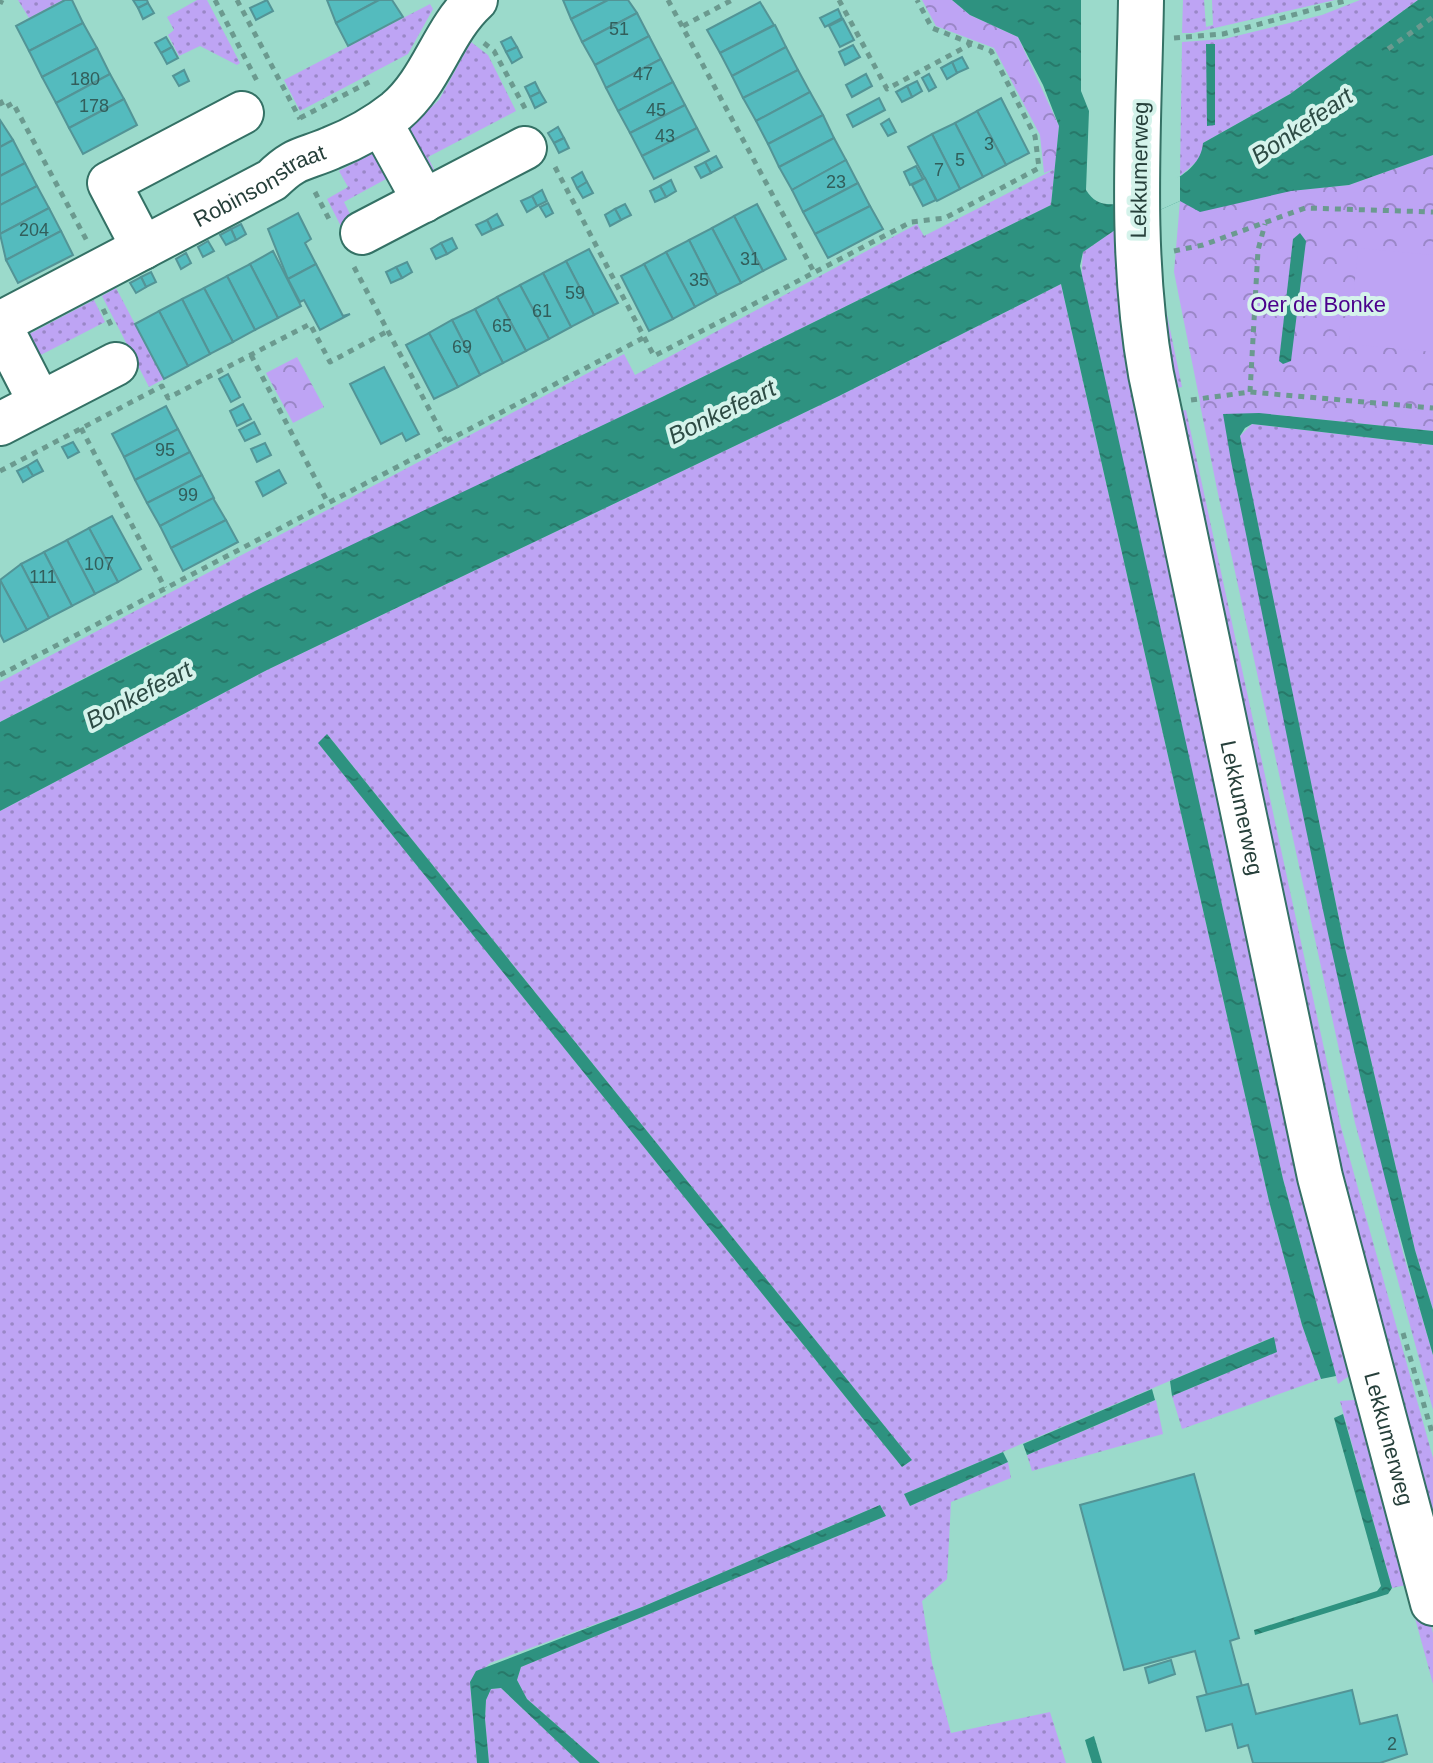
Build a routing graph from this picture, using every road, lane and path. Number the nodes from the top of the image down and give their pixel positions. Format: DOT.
graph roads {
  1 [pos="237,0"];
  2 [pos="668,0"];
  3 [pos="732,0"];
  4 [pos="839,0"];
  5 [pos="917,0"];
  6 [pos="1141,0"];
  7 [pos="1348,0"];
  8 [pos="467,11"];
  9 [pos="1433,17"];
  10 [pos="683,26"];
  11 [pos="1169,37"];
  12 [pos="972,44"];
  13 [pos="1388,49"];
  14 [pos="429,69"];
  15 [pos="0,100"];
  16 [pos="242,113"];
  17 [pos="300,119"];
  18 [pos="291,123"];
  19 [pos="381,123"];
  20 [pos="534,138"];
  21 [pos="424,201"];
  22 [pos="1433,212"];
  23 [pos="1147,222"];
  24 [pos="1265,224"];
  25 [pos="362,233"];
  26 [pos="143,248"];
  27 [pos="102,270"];
  28 [pos="814,272"];
  29 [pos="0,324"];
  30 [pos="388,331"];
  31 [pos="645,337"];
  32 [pos="251,355"];
  33 [pos="116,364"];
  34 [pos="1250,392"];
  35 [pos="1191,400"];
  36 [pos="40,403"];
  37 [pos="1433,408"];
  38 [pos="0,424"];
  39 [pos="81,428"];
  40 [pos="0,471"];
  41 [pos="328,503"];
  42 [pos="165,588"];
  43 [pos="0,675"];
  44 [pos="1433,1603"];
  1 -- 17 [label="path"];
  2 -- 10 [label="path"];
  3 -- 10 [label="path"];
  4 -- 12 [label="path"];
  5 -- 12 [label="path"];
  6 -- 23 [label="main road, Lekkumerweg"];
  7 -- 11 [label="path"];
  8 -- 14 [label="street, Robinsonstraat"];
  8 -- 20 [label="path"];
  9 -- 13 [label="path"];
  10 -- 28 [label="path"];
  12 -- 28 [label="path"];
  14 -- 17 [label="path"];
  14 -- 19 [label="street, Robinsonstraat"];
  15 -- 27 [label="path"];
  16 -- 26 [label="street"];
  17 -- 18 [label="path"];
  19 -- 21 [label="street"];
  19 -- 26 [label="street, Robinsonstraat"];
  20 -- 21 [label="street"];
  20 -- 31 [label="path"];
  21 -- 25 [label="street"];
  22 -- 24 [label="path"];
  23 -- 24 [label="path"];
  23 -- 44 [label="main road, Lekkumerweg"];
  24 -- 34 [label="path"];
  26 -- 27 [label="street, Robinsonstraat"];
  27 -- 29 [label="street, Robinsonstraat"];
  28 -- 31 [label="path"];
  29 -- 36 [label="street"];
  30 -- 32 [label="path"];
  31 -- 41 [label="path"];
  32 -- 39 [label="path"];
  32 -- 41 [label="path"];
  33 -- 36 [label="street"];
  34 -- 35 [label="path"];
  34 -- 37 [label="path"];
  36 -- 38 [label="street"];
  39 -- 40 [label="path"];
  39 -- 42 [label="path"];
  41 -- 42 [label="path"];
  42 -- 43 [label="path"];
}
